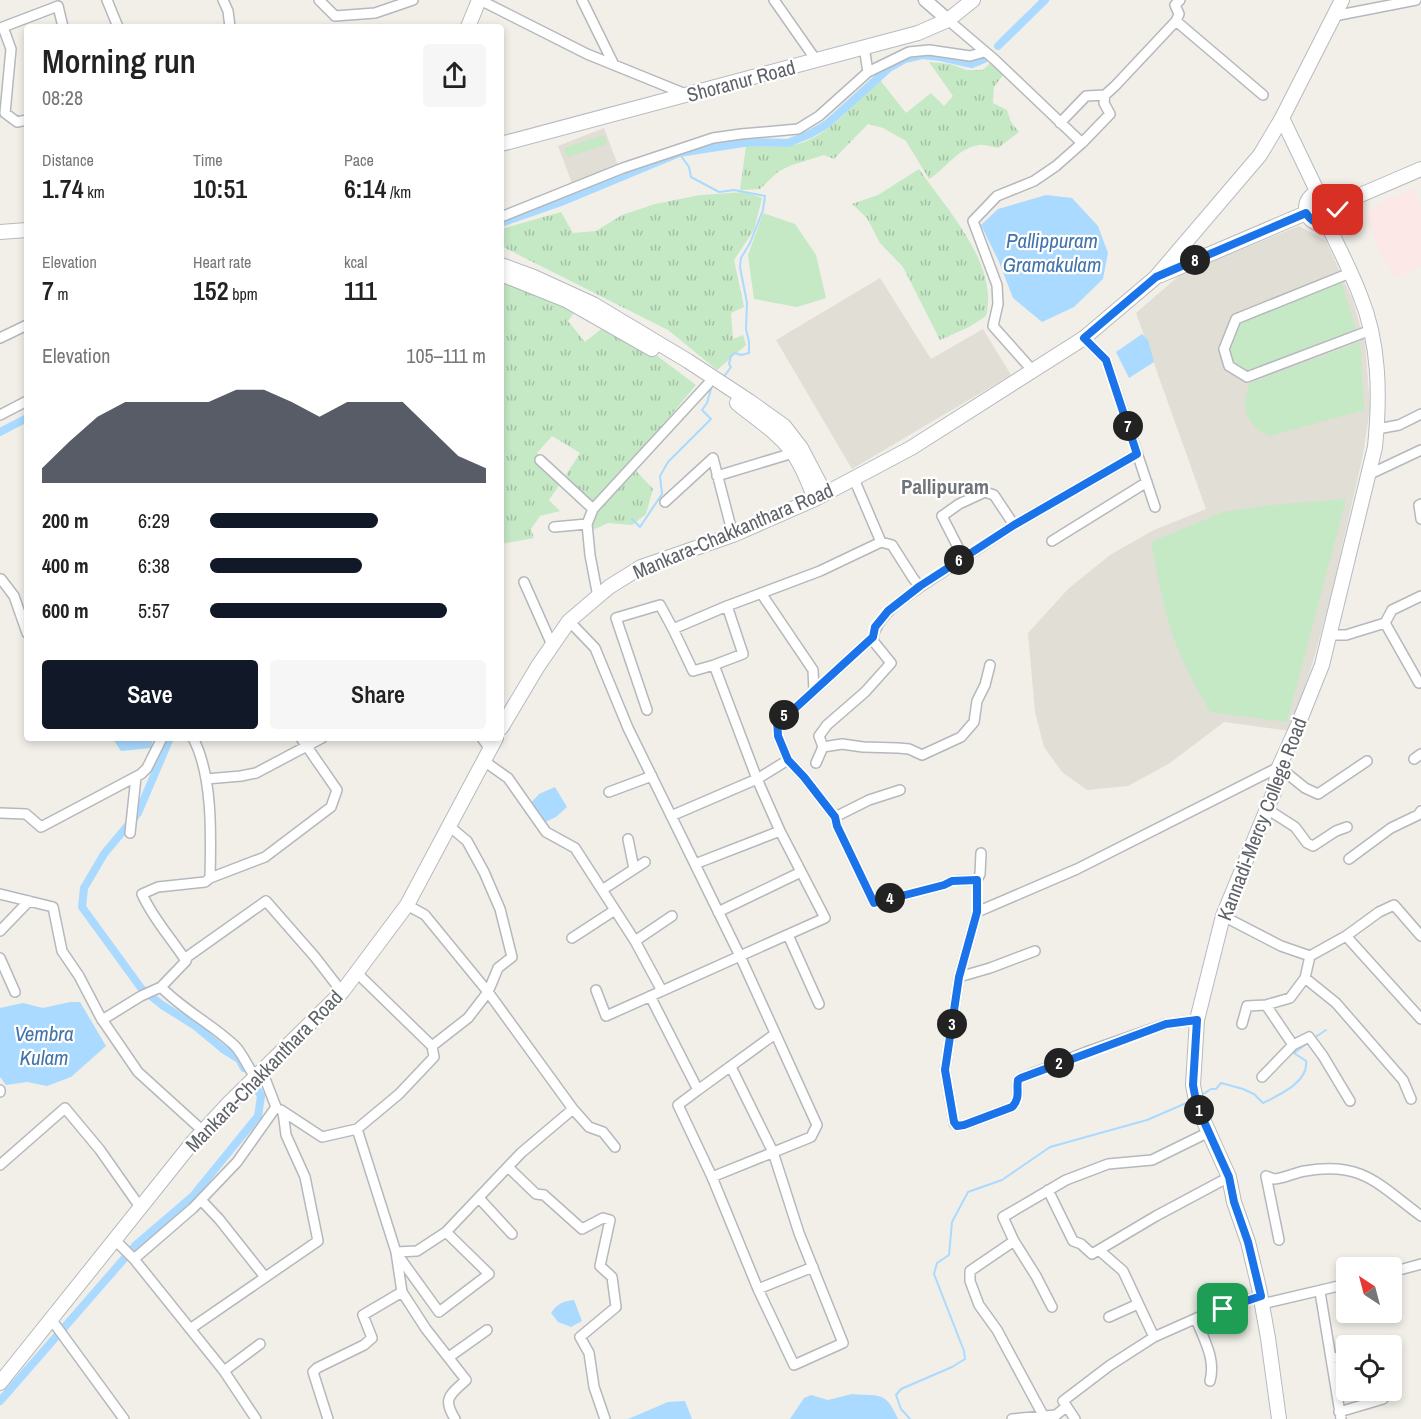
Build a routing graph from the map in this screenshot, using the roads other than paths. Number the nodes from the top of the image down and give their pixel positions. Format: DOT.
graph roads {
  1 [pos="106,0"];
  2 [pos="223,0"];
  3 [pos="320,0"];
  4 [pos="413,0"];
  5 [pos="479,0"];
  6 [pos="582,0"];
  7 [pos="774,0"];
  8 [pos="925,0"];
  9 [pos="973,0"];
  10 [pos="1180,0"];
  11 [pos="1342,0"];
  12 [pos="1416,0"];
  13 [pos="1334,16"];
  14 [pos="948,20"];
  15 [pos="1176,21"];
  16 [pos="62,24"];
  17 [pos="117,24"];
  18 [pos="230,24"];
  19 [pos="469,24"];
  20 [pos="864,47"];
  21 [pos="984,52"];
  22 [pos="816,60"];
  23 [pos="614,65"];
  24 [pos="868,72"];
  25 [pos="688,95"];
  26 [pos="1105,95"];
  27 [pos="1263,95"];
  28 [pos="1282,118"];
  29 [pos="24,121"];
  30 [pos="1060,123"];
  31 [pos="504,143"];
  32 [pos="1082,143"];
  33 [pos="1421,169"];
  34 [pos="1318,193"];
  35 [pos="1337,205"];
  36 [pos="1306,213"];
  37 [pos="504,216"];
  38 [pos="1327,223"];
  39 [pos="24,230"];
  40 [pos="0,232"];
  41 [pos="504,266"];
  42 [pos="1350,273"];
  43 [pos="504,274"];
  44 [pos="1156,277"];
  45 [pos="24,327"];
  46 [pos="1371,330"];
  47 [pos="0,338"];
  48 [pos="1084,338"];
  49 [pos="1033,371"];
  50 [pos="708,384"];
  51 [pos="24,403"];
  52 [pos="1421,414"];
  53 [pos="0,415"];
  54 [pos="1377,429"];
  55 [pos="1421,450"];
  56 [pos="793,453"];
  57 [pos="1137,454"];
  58 [pos="540,460"];
  59 [pos="1368,475"];
  60 [pos="717,476"];
  61 [pos="854,479"];
  62 [pos="1147,482"];
  63 [pos="820,497"];
  64 [pos="665,502"];
  65 [pos="1421,504"];
  66 [pos="1155,507"];
  67 [pos="593,509"];
  68 [pos="1421,519"];
  69 [pos="587,524"];
  70 [pos="1014,525"];
  71 [pos="555,527"];
  72 [pos="733,535"];
  73 [pos="1052,541"];
  74 [pos="881,542"];
  75 [pos="963,557"];
  76 [pos="1,579"];
  77 [pos="524,582"];
  78 [pos="920,586"];
  79 [pos="761,594"];
  80 [pos="1421,596"];
  81 [pos="598,597"];
  82 [pos="727,606"];
  83 [pos="569,621"];
  84 [pos="1385,622"];
  85 [pos="24,624"];
  86 [pos="673,629"];
  87 [pos="1331,635"];
  88 [pos="873,637"];
  89 [pos="552,645"];
  90 [pos="714,665"];
  91 [pos="990,665"];
  92 [pos="1420,684"];
  93 [pos="814,691"];
  94 [pos="647,710"];
  95 [pos="504,723"];
  96 [pos="160,741"];
  97 [pos="194,741"];
  98 [pos="303,741"];
  99 [pos="488,746"];
  100 [pos="823,747"];
  101 [pos="788,760"];
  102 [pos="1367,761"];
  103 [pos="816,763"];
  104 [pos="1279,767"];
  105 [pos="652,776"];
  106 [pos="136,777"];
  107 [pos="206,779"];
  108 [pos="757,779"];
  109 [pos="900,790"];
  110 [pos="609,792"];
  111 [pos="1267,809"];
  112 [pos="1421,811"];
  113 [pos="0,813"];
  114 [pos="671,816"];
  115 [pos="835,817"];
  116 [pos="449,826"];
  117 [pos="1347,827"];
  118 [pos="780,831"];
  119 [pos="130,833"];
  120 [pos="628,839"];
  121 [pos="981,853"];
  122 [pos="1349,859"];
  123 [pos="645,862"];
  124 [pos="695,864"];
  125 [pos="634,869"];
  126 [pos="801,872"];
  127 [pos="210,878"];
  128 [pos="977,880"];
  129 [pos="602,890"];
  130 [pos="0,894"];
  131 [pos="29,901"];
  132 [pos="407,905"];
  133 [pos="615,910"];
  134 [pos="718,912"];
  135 [pos="977,912"];
  136 [pos="672,916"];
  137 [pos="1223,916"];
  138 [pos="0,931"];
  139 [pos="788,935"];
  140 [pos="1346,936"];
  141 [pos="1421,936"];
  142 [pos="572,938"];
  143 [pos="635,940"];
  144 [pos="1035,951"];
  145 [pos="740,956"];
  146 [pos="1310,956"];
  147 [pos="0,958"];
  148 [pos="186,961"];
  149 [pos="357,973"];
  150 [pos="959,977"];
  151 [pos="1305,978"];
  152 [pos="161,987"];
  153 [pos="596,990"];
  154 [pos="662,991"];
  155 [pos="15,992"];
  156 [pos="342,992"];
  157 [pos="488,992"];
  158 [pos="650,996"];
  159 [pos="819,1004"];
  160 [pos="1266,1005"];
  161 [pos="1421,1019"];
  162 [pos="102,1020"];
  163 [pos="1197,1020"];
  164 [pos="1242,1024"];
  165 [pos="775,1034"];
  166 [pos="1293,1045"];
  167 [pos="432,1046"];
  168 [pos="730,1066"];
  169 [pos="262,1071"];
  170 [pos="1262,1077"];
  171 [pos="698,1090"];
  172 [pos="1412,1099"];
  173 [pos="1350,1101"];
  174 [pos="279,1109"];
  175 [pos="573,1109"];
  176 [pos="357,1129"];
  177 [pos="203,1131"];
  178 [pos="1209,1132"];
  179 [pos="615,1147"];
  180 [pos="773,1152"];
  181 [pos="0,1165"];
  182 [pos="508,1167"];
  183 [pos="712,1177"];
  184 [pos="1229,1177"];
  185 [pos="1048,1190"];
  186 [pos="479,1198"];
  187 [pos="201,1200"];
  188 [pos="140,1207"];
  189 [pos="1421,1216"];
  190 [pos="446,1232"];
  191 [pos="512,1234"];
  192 [pos="114,1239"];
  193 [pos="1014,1240"];
  194 [pos="1279,1240"];
  195 [pos="1100,1251"];
  196 [pos="396,1252"];
  197 [pos="130,1256"];
  198 [pos="1421,1264"];
  199 [pos="813,1267"];
  200 [pos="1402,1269"];
  201 [pos="265,1276"];
  202 [pos="1336,1287"];
  203 [pos="758,1289"];
  204 [pos="402,1292"];
  205 [pos="1320,1292"];
  206 [pos="1261,1300"];
  207 [pos="1138,1304"];
  208 [pos="1052,1307"];
  209 [pos="1109,1317"];
  210 [pos="51,1318"];
  211 [pos="1196,1319"];
  212 [pos="190,1329"];
  213 [pos="486,1330"];
  214 [pos="1154,1337"];
  215 [pos="260,1344"];
  216 [pos="449,1357"];
  217 [pos="1331,1358"];
  218 [pos="1336,1358"];
  219 [pos="224,1371"];
  220 [pos="1210,1382"];
  221 [pos="0,1383"];
  222 [pos="1378,1401"];
  223 [pos="1066,1407"];
  224 [pos="1340,1416"];
  225 [pos="1044,1417"];
  226 [pos="124,1419"];
  227 [pos="256,1419"];
  228 [pos="328,1419"];
  229 [pos="455,1419"];
  230 [pos="605,1419"];
  231 [pos="1012,1419"];
  232 [pos="1075,1419"];
  233 [pos="1279,1419"];
  1 -- 17 [label="street"];
  2 -- 18 [label="street"];
  3 -- 4 [label="street"];
  5 -- 19 [label="main road"];
  5 -- 23 [label="street"];
  6 -- 23 [label="street"];
  7 -- 22 [label="street"];
  8 -- 14 [label="street"];
  9 -- 14 [label="main road, Shoranur Road"];
  10 -- 15 [label="street"];
  11 -- 13 [label="main road"];
  12 -- 13 [label="street"];
  13 -- 28 [label="main road"];
  14 -- 20 [label="main road, Shoranur Road"];
  14 -- 21 [label="street"];
  15 -- 26 [label="street"];
  15 -- 27 [label="street"];
  16 -- 29 [label="street"];
  20 -- 22 [label="main road, Shoranur Road"];
  20 -- 24 [label="street"];
  21 -- 24 [label="street"];
  21 -- 30 [label="street"];
  22 -- 25 [label="main road, Shoranur Road"];
  23 -- 25 [label="street"];
  24 -- 37 [label="street"];
  25 -- 31 [label="main road, Shoranur Road"];
  26 -- 30 [label="street"];
  26 -- 32 [label="street"];
  28 -- 34 [label="main road"];
  28 -- 44 [label="main road"];
  30 -- 32 [label="street"];
  32 -- 49 [label="street"];
  33 -- 35 [label="main road"];
  34 -- 35 [label="main road"];
  34 -- 36 [label="main road"];
  35 -- 38 [label="main road"];
  36 -- 38 [label="main road"];
  36 -- 44 [label="main road"];
  38 -- 42 [label="main road, Kannadi-Mercy College Road"];
  39 -- 40 [label="main road"];
  41 -- 63 [label="main road"];
  42 -- 46 [label="main road, Kannadi-Mercy College Road"];
  42 -- 46 [label="street"];
  43 -- 50 [label="main road"];
  44 -- 48 [label="main road, Mankara-Chakkanthara Road"];
  45 -- 47 [label="street"];
  46 -- 54 [label="main road, Kannadi-Mercy College Road"];
  48 -- 49 [label="main road, Mankara-Chakkanthara Road"];
  48 -- 57 [label="street"];
  49 -- 61 [label="main road, Mankara-Chakkanthara Road"];
  50 -- 56 [label="main road"];
  50 -- 67 [label="street"];
  51 -- 53 [label="street"];
  52 -- 54 [label="street"];
  54 -- 59 [label="main road, Kannadi-Mercy College Road"];
  55 -- 59 [label="street"];
  56 -- 60 [label="street"];
  56 -- 63 [label="main road"];
  57 -- 62 [label="street"];
  57 -- 70 [label="street"];
  58 -- 67 [label="street"];
  59 -- 87 [label="main road, Kannadi-Mercy College Road"];
  60 -- 64 [label="street"];
  60 -- 72 [label="street"];
  61 -- 63 [label="main road, Mankara-Chakkanthara Road"];
  61 -- 74 [label="street"];
  62 -- 66 [label="street"];
  62 -- 73 [label="street"];
  63 -- 72 [label="main road, Mankara-Chakkanthara Road"];
  65 -- 68 [label="street"];
  67 -- 69 [label="street"];
  69 -- 71 [label="street"];
  69 -- 81 [label="street"];
  70 -- 75 [label="street"];
  70 -- 75 [label="street"];
  72 -- 81 [label="main road, Mankara-Chakkanthara Road"];
  74 -- 78 [label="street"];
  74 -- 79 [label="street"];
  75 -- 78 [label="street"];
  76 -- 85 [label="street"];
  77 -- 89 [label="street"];
  78 -- 88 [label="street"];
  79 -- 82 [label="street"];
  79 -- 93 [label="street"];
  80 -- 84 [label="street"];
  81 -- 83 [label="main road, Mankara-Chakkanthara Road"];
  82 -- 86 [label="street"];
  82 -- 90 [label="street"];
  83 -- 89 [label="main road, Mankara-Chakkanthara Road"];
  83 -- 105 [label="street"];
  84 -- 87 [label="street"];
  84 -- 92 [label="street"];
  86 -- 90 [label="street"];
  86 -- 94 [label="street"];
  87 -- 104 [label="main road, Kannadi-Mercy College Road"];
  88 -- 93 [label="street"];
  88 -- 100 [label="street"];
  89 -- 95 [label="main road, Mankara-Chakkanthara Road"];
  90 -- 108 [label="street"];
  91 -- 100 [label="street"];
  93 -- 101 [label="street"];
  96 -- 106 [label="street"];
  97 -- 107 [label="street"];
  98 -- 107 [label="street"];
  98 -- 127 [label="street"];
  99 -- 116 [label="main road, Mankara-Chakkanthara Road"];
  99 -- 129 [label="street"];
  100 -- 103 [label="street"];
  101 -- 108 [label="street"];
  101 -- 115 [label="street"];
  102 -- 104 [label="street"];
  104 -- 111 [label="main road, Kannadi-Mercy College Road"];
  104 -- 135 [label="street"];
  105 -- 110 [label="street"];
  105 -- 114 [label="street"];
  106 -- 113 [label="street"];
  106 -- 119 [label="street"];
  107 -- 127 [label="street"];
  108 -- 114 [label="street"];
  108 -- 118 [label="street"];
  109 -- 115 [label="street"];
  111 -- 117 [label="street"];
  111 -- 137 [label="main road, Kannadi-Mercy College Road"];
  112 -- 122 [label="street"];
  114 -- 124 [label="street"];
  115 -- 128 [label="street"];
  116 -- 132 [label="main road, Mankara-Chakkanthara Road"];
  116 -- 157 [label="street"];
  118 -- 124 [label="street"];
  118 -- 126 [label="street"];
  120 -- 125 [label="street"];
  121 -- 128 [label="street"];
  123 -- 125 [label="street"];
  124 -- 134 [label="street"];
  125 -- 129 [label="street"];
  126 -- 134 [label="street"];
  126 -- 139 [label="street"];
  127 -- 148 [label="street"];
  128 -- 135 [label="street"];
  129 -- 133 [label="street"];
  130 -- 131 [label="street"];
  131 -- 138 [label="street"];
  131 -- 162 [label="street"];
  132 -- 149 [label="main road, Mankara-Chakkanthara Road"];
  132 -- 157 [label="street"];
  133 -- 142 [label="street"];
  133 -- 143 [label="street"];
  134 -- 145 [label="street"];
  135 -- 150 [label="street"];
  136 -- 143 [label="street"];
  137 -- 146 [label="street"];
  137 -- 163 [label="main road, Kannadi-Mercy College Road"];
  139 -- 145 [label="street"];
  139 -- 159 [label="street"];
  140 -- 141 [label="street"];
  140 -- 146 [label="street"];
  140 -- 161 [label="street"];
  143 -- 154 [label="street"];
  144 -- 150 [label="street"];
  145 -- 154 [label="street"];
  145 -- 165 [label="street"];
  146 -- 151 [label="street"];
  147 -- 155 [label="street"];
  148 -- 152 [label="street"];
  148 -- 156 [label="street"];
  149 -- 156 [label="main road, Mankara-Chakkanthara Road"];
  149 -- 167 [label="street"];
  150 -- 163 [label="street"];
  151 -- 160 [label="street"];
  151 -- 172 [label="street"];
  152 -- 162 [label="street"];
  152 -- 169 [label="street"];
  153 -- 158 [label="street"];
  154 -- 158 [label="street"];
  156 -- 169 [label="main road, Mankara-Chakkanthara Road"];
  157 -- 167 [label="street"];
  157 -- 175 [label="street"];
  158 -- 171 [label="street"];
  160 -- 164 [label="street"];
  160 -- 166 [label="street"];
  162 -- 177 [label="street"];
  163 -- 178 [label="main road, Kannadi-Mercy College Road"];
  165 -- 168 [label="street"];
  165 -- 180 [label="street"];
  166 -- 170 [label="street"];
  166 -- 173 [label="street"];
  167 -- 176 [label="street"];
  168 -- 171 [label="street"];
  168 -- 180 [label="street"];
  169 -- 174 [label="street"];
  169 -- 177 [label="main road, Mankara-Chakkanthara Road"];
  171 -- 183 [label="street"];
  174 -- 176 [label="street"];
  174 -- 187 [label="street"];
  174 -- 201 [label="street"];
  175 -- 179 [label="street"];
  175 -- 182 [label="street"];
  176 -- 196 [label="street"];
  177 -- 188 [label="main road, Mankara-Chakkanthara Road"];
  178 -- 184 [label="main road, Kannadi-Mercy College Road"];
  178 -- 185 [label="street"];
  180 -- 183 [label="street"];
  180 -- 199 [label="street"];
  181 -- 188 [label="street"];
  182 -- 186 [label="street"];
  182 -- 230 [label="street"];
  183 -- 203 [label="street"];
  184 -- 195 [label="street"];
  184 -- 206 [label="main road, Kannadi-Mercy College Road"];
  185 -- 193 [label="street"];
  185 -- 195 [label="street"];
  186 -- 190 [label="street"];
  186 -- 191 [label="street"];
  187 -- 197 [label="street"];
  187 -- 201 [label="street"];
  188 -- 192 [label="main road, Mankara-Chakkanthara Road"];
  189 -- 194 [label="street"];
  190 -- 196 [label="street"];
  190 -- 196 [label="street"];
  192 -- 197 [label="street"];
  192 -- 210 [label="main road, Mankara-Chakkanthara Road"];
  193 -- 208 [label="street"];
  193 -- 225 [label="street"];
  195 -- 207 [label="street"];
  196 -- 204 [label="street"];
  197 -- 212 [label="street"];
  198 -- 200 [label="street"];
  199 -- 203 [label="street"];
  199 -- 203 [label="street"];
  201 -- 212 [label="street"];
  202 -- 205 [label="street"];
  204 -- 216 [label="street"];
  204 -- 228 [label="street"];
  205 -- 206 [label="street"];
  205 -- 217 [label="street"];
  206 -- 211 [label="street"];
  206 -- 233 [label="main road, Kannadi-Mercy College Road"];
  207 -- 209 [label="street"];
  207 -- 214 [label="street"];
  210 -- 221 [label="main road, Mankara-Chakkanthara Road"];
  210 -- 226 [label="street"];
  211 -- 214 [label="street"];
  211 -- 220 [label="street"];
  212 -- 219 [label="street"];
  213 -- 216 [label="street"];
  214 -- 223 [label="street"];
  215 -- 219 [label="street"];
  216 -- 229 [label="street"];
  217 -- 218 [label="street"];
  217 -- 224 [label="street"];
  219 -- 227 [label="street"];
  222 -- 224 [label="street"];
  223 -- 225 [label="street"];
  223 -- 232 [label="street"];
  225 -- 231 [label="street"];
}
